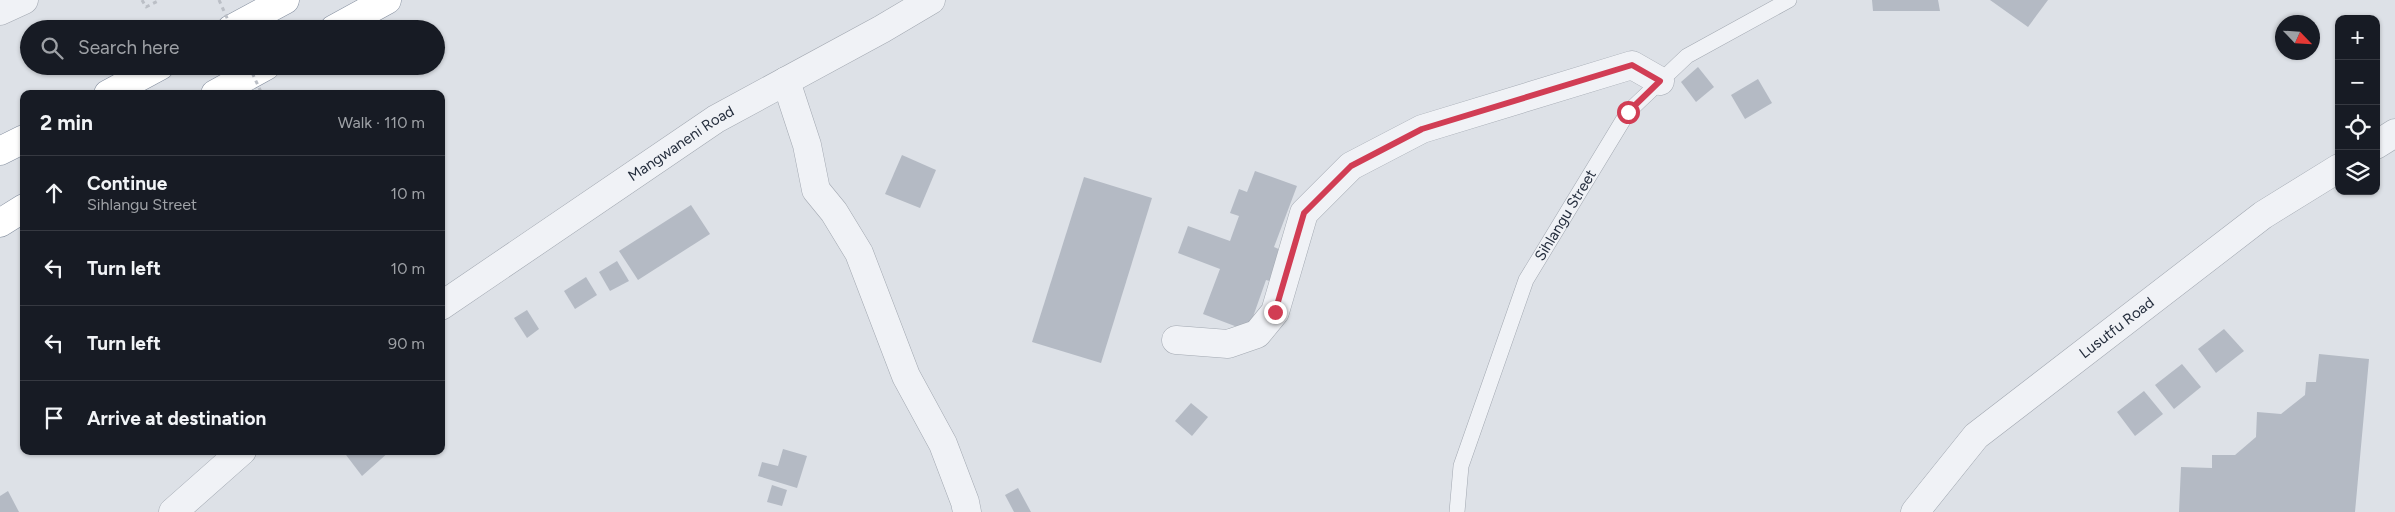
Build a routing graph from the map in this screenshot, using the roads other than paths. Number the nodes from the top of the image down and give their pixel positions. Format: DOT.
graph roads {
  1 [pos="24,0"];
  2 [pos="285,0"];
  3 [pos="387,0"];
  4 [pos="931,0"];
  5 [pos="1789,0"];
  6 [pos="0,11"];
  7 [pos="248,20"];
  8 [pos="350,20"];
  9 [pos="143,75"];
  10 [pos="250,75"];
  11 [pos="786,81"];
  12 [pos="1660,81"];
  13 [pos="115,90"];
  14 [pos="222,90"];
  15 [pos="2395,133"];
  16 [pos="20,141"];
  17 [pos="2380,142"];
  18 [pos="0,151"];
  19 [pos="2335,170"];
  20 [pos="20,201"];
  21 [pos="20,210"];
  22 [pos="0,212"];
  23 [pos="0,223"];
  24 [pos="445,303"];
  25 [pos="1176,340"];
  26 [pos="237,455"];
  27 [pos="173,512"];
  28 [pos="967,512"];
  29 [pos="1457,512"];
  30 [pos="1916,512"];
  1 -- 6 [label="street"];
  2 -- 7 [label="highway"];
  3 -- 8 [label="highway"];
  4 -- 11 [label="street, Mangwaneni Road"];
  5 -- 12 [label="lane, Sihlangu Street"];
  9 -- 13 [label="highway"];
  10 -- 14 [label="highway"];
  11 -- 24 [label="street, Mangwaneni Road"];
  11 -- 28 [label="street"];
  12 -- 25 [label="street"];
  12 -- 29 [label="lane, Sihlangu Street"];
  15 -- 17 [label="street"];
  16 -- 18 [label="highway"];
  19 -- 30 [label="street, Lusutfu Road"];
  20 -- 22 [label="highway"];
  21 -- 23 [label="highway"];
  26 -- 27 [label="street"];
}
